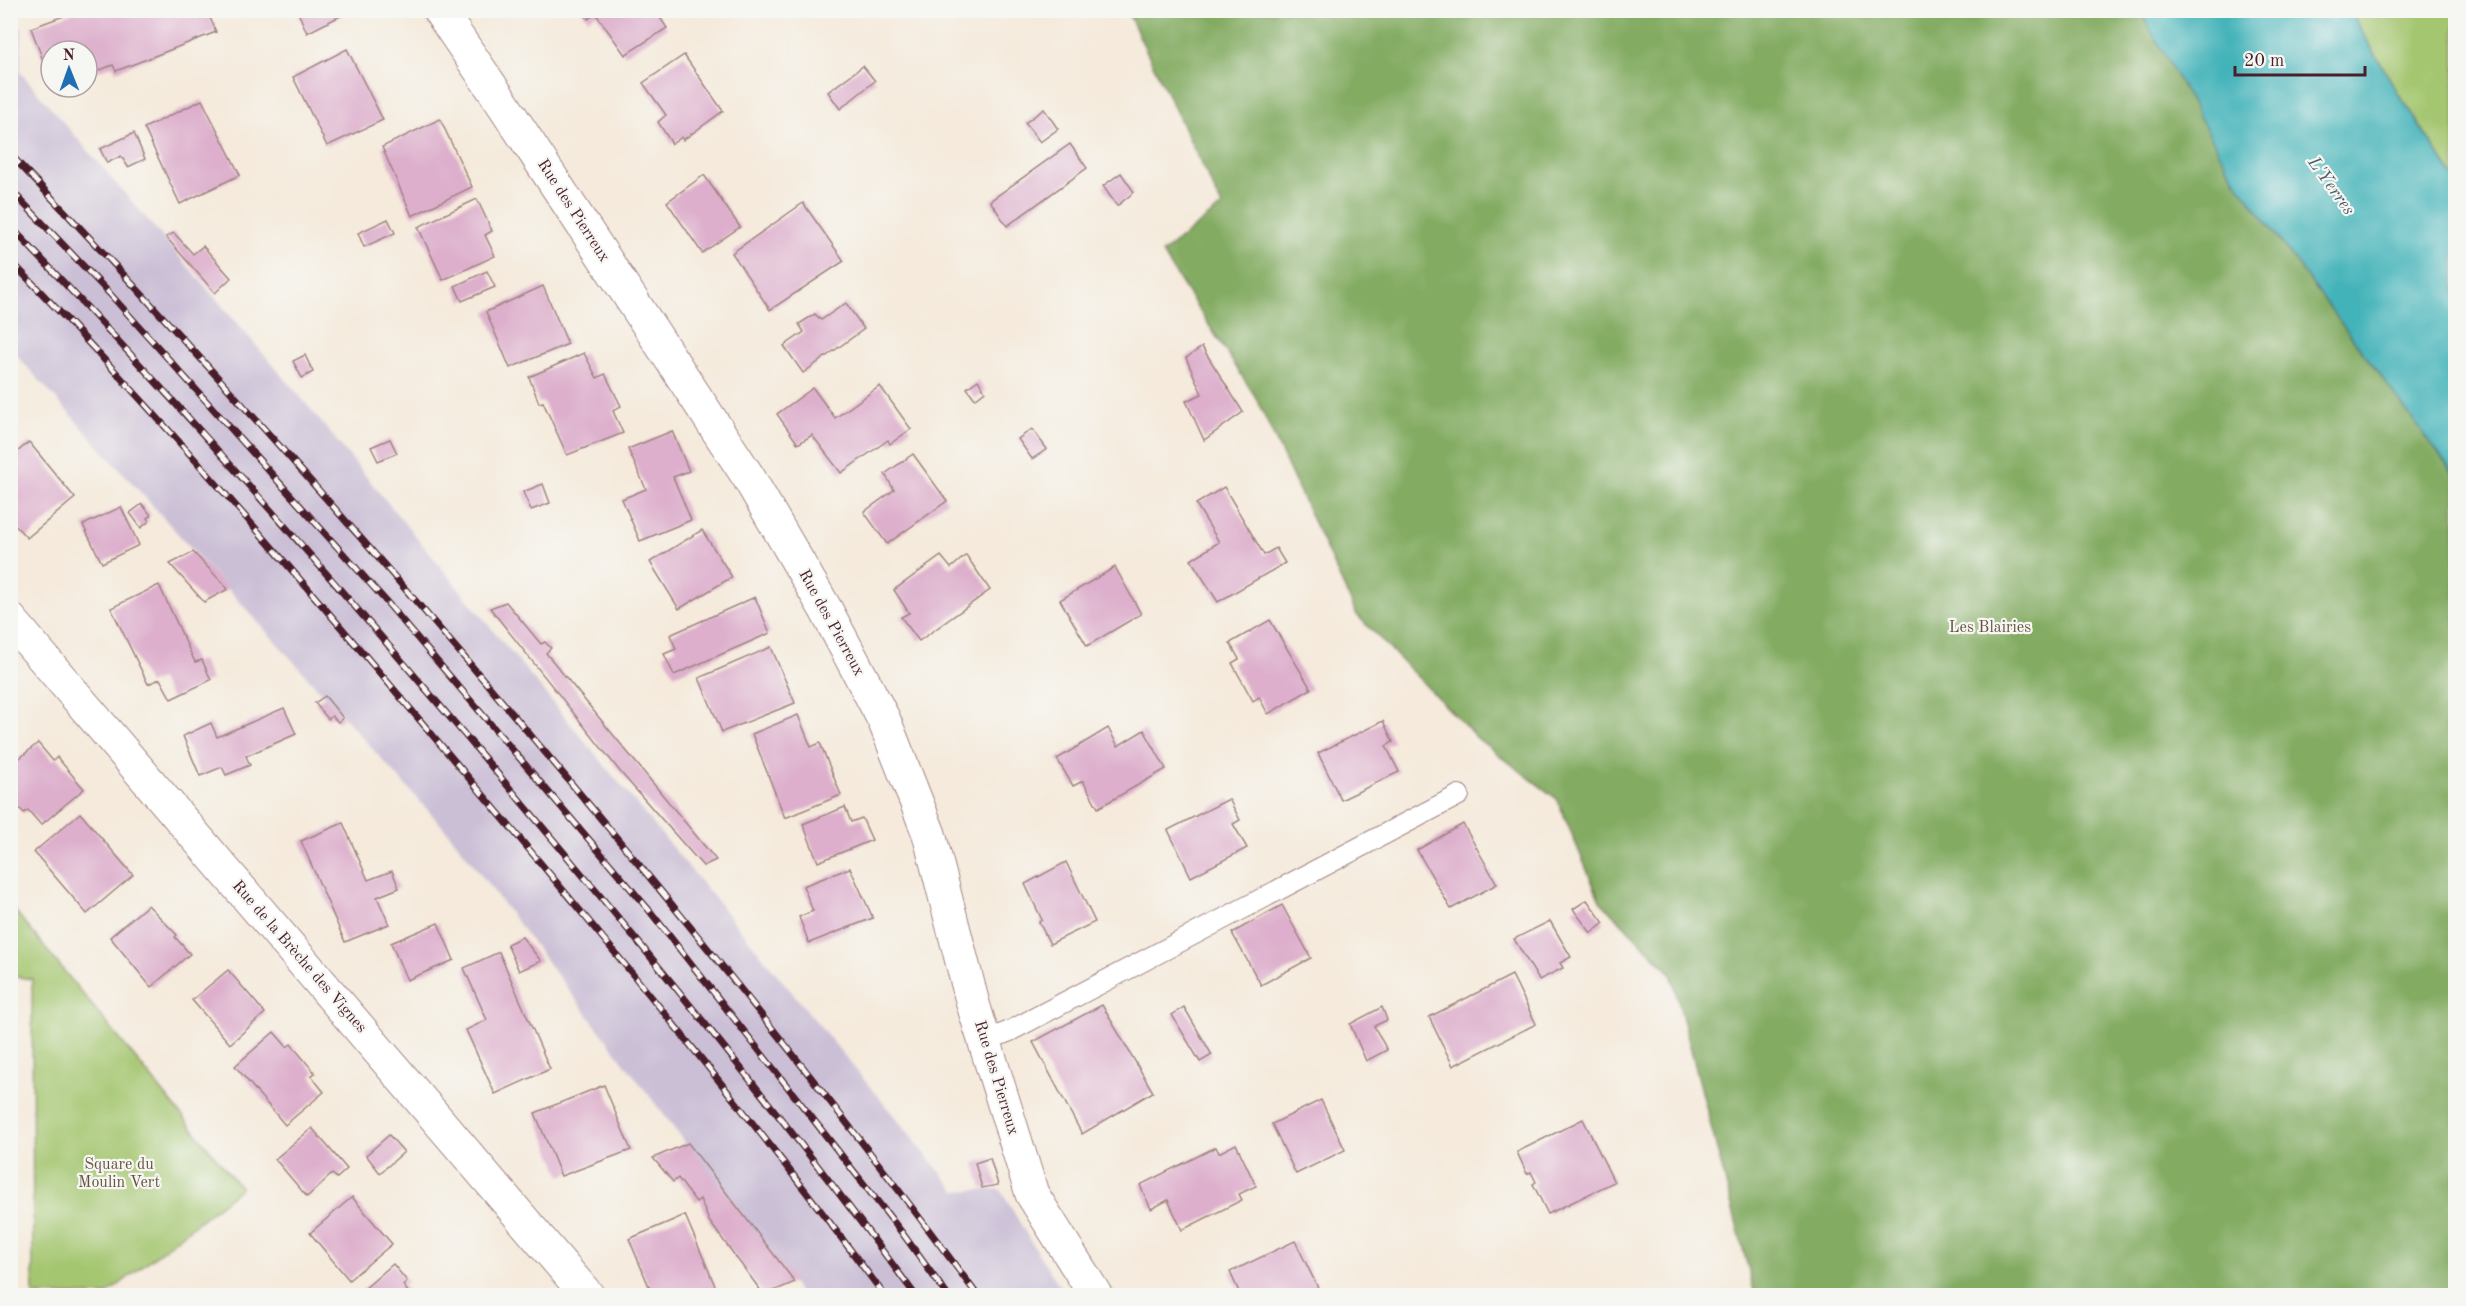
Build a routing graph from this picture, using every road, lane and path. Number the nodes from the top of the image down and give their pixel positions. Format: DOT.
graph roads {
  1 [pos="439,10"];
  2 [pos="10,619"];
  3 [pos="1459,795"];
  4 [pos="985,1041"];
  5 [pos="588,1296"];
  6 [pos="1096,1296"];
  1 -- 4 [label="street, Rue des Pierreux"];
  2 -- 5 [label="street, Rue de la Brèche des Vignes"];
  3 -- 4 [label="lane"];
  4 -- 6 [label="street, Rue des Pierreux"];
}
